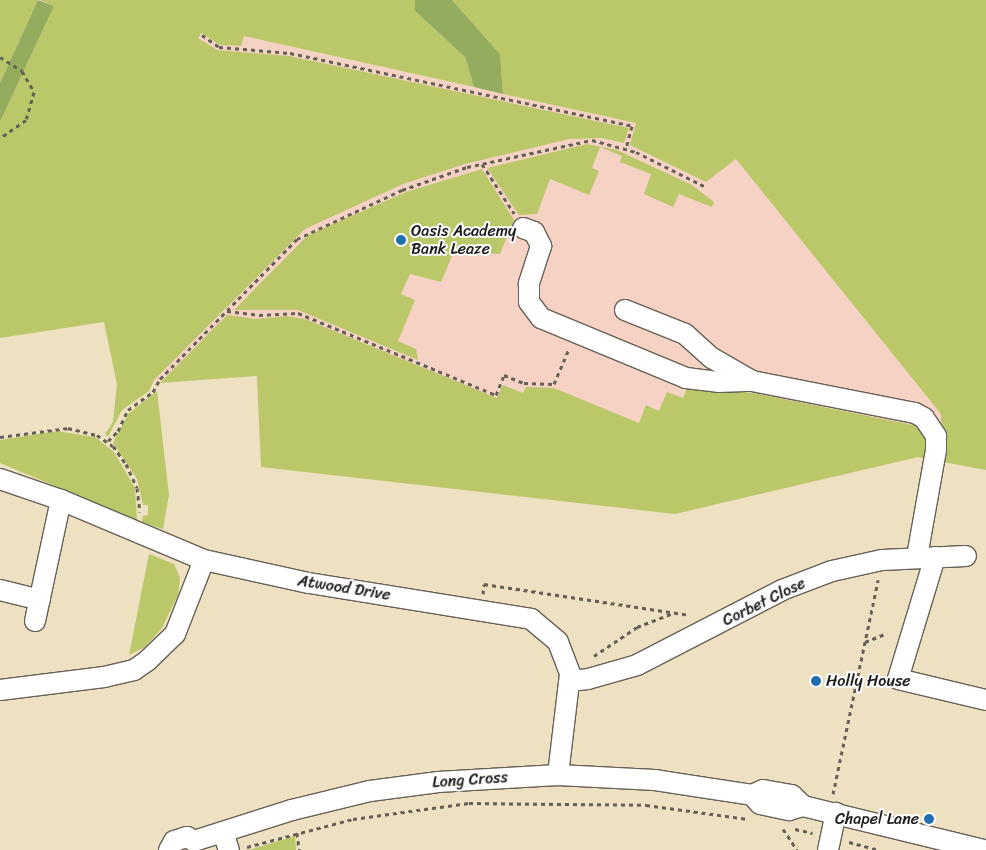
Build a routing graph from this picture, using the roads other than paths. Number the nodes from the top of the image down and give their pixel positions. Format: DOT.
graph roads {
  1 [pos="523,228"];
  2 [pos="625,310"];
  3 [pos="752,381"];
  4 [pos="0,479"];
  5 [pos="61,500"];
  6 [pos="966,556"];
  7 [pos="926,557"];
  8 [pos="204,560"];
  9 [pos="0,590"];
  10 [pos="40,600"];
  11 [pos="35,621"];
  12 [pos="570,677"];
  13 [pos="0,690"];
  14 [pos="986,700"];
  15 [pos="558,775"];
  16 [pos="832,813"];
  17 [pos="226,841"];
  18 [pos="829,844"];
  19 [pos="179,848"];
  20 [pos="984,850"];
  1 -- 3 [label="street"];
  2 -- 3 [label="street"];
  3 -- 7 [label="street"];
  4 -- 5 [label="street, Atwood Drive"];
  5 -- 8 [label="street, Atwood Drive"];
  5 -- 10 [label="street"];
  6 -- 7 [label="street, Corbet Close"];
  7 -- 12 [label="street, Corbet Close"];
  7 -- 14 [label="street"];
  8 -- 12 [label="street, Atwood Drive"];
  8 -- 13 [label="street"];
  9 -- 10 [label="street"];
  10 -- 11 [label="street"];
  12 -- 15 [label="street, Atwood Drive"];
  15 -- 16 [label="street, Long Cross"];
  15 -- 17 [label="street, Long Cross"];
  16 -- 18 [label="street"];
  16 -- 20 [label="street, Long Cross"];
  17 -- 19 [label="street, Long Cross"];
}
